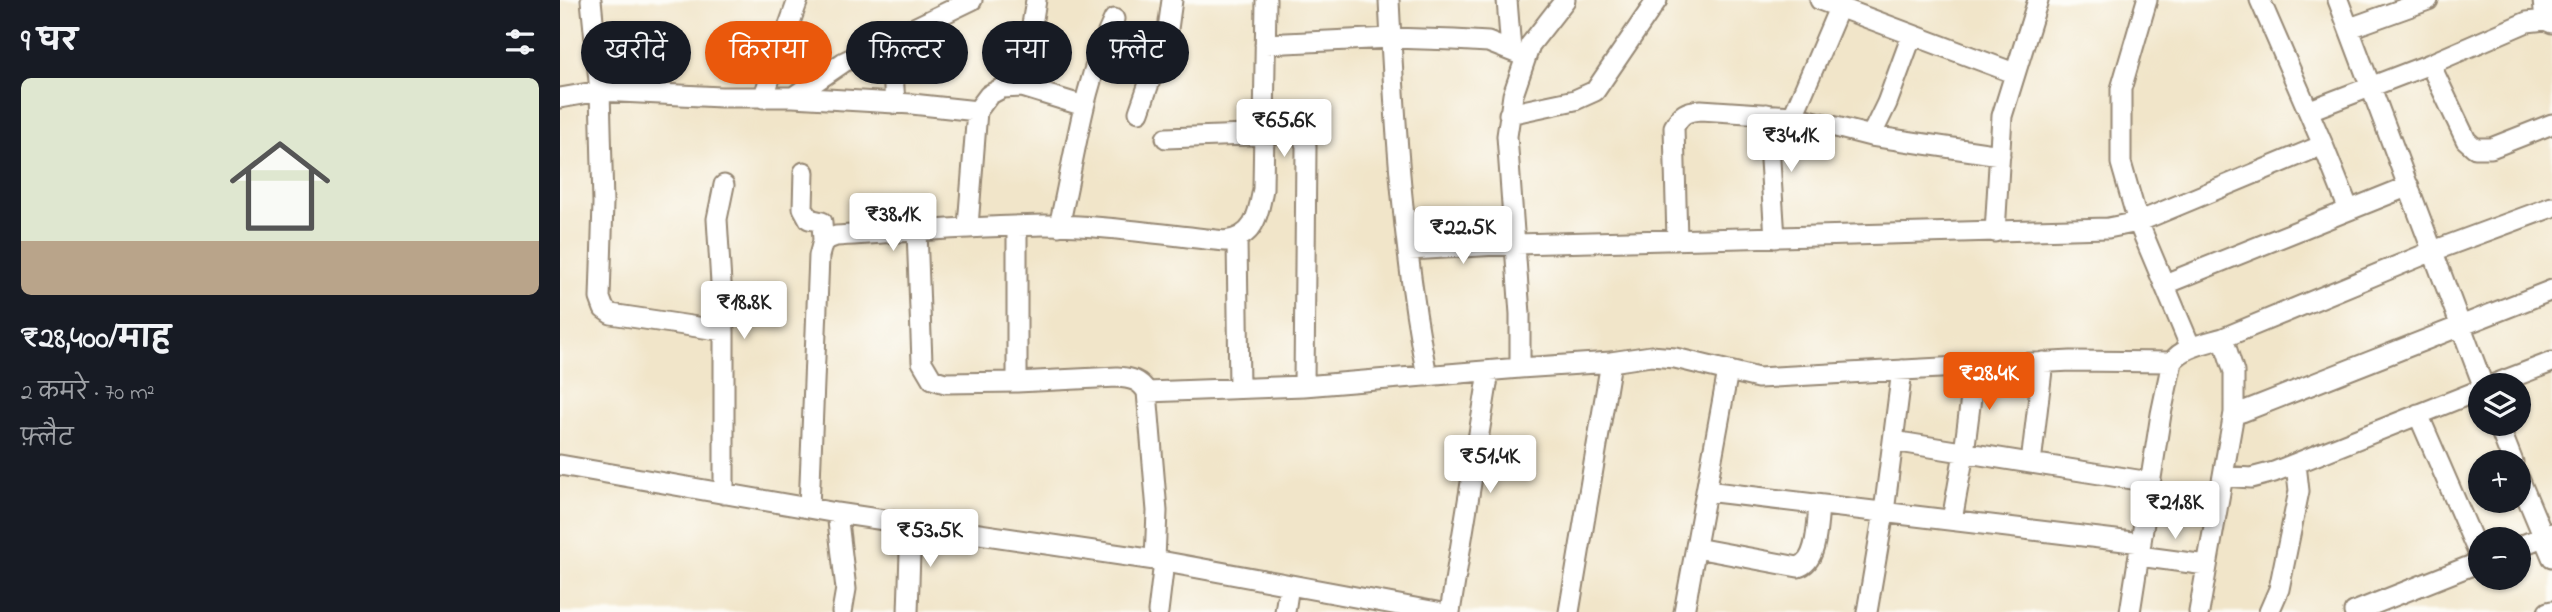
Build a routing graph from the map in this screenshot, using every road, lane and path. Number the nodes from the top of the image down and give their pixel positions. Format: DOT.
graph roads {
  1 [pos="591,0"];
  2 [pos="798,0"];
  3 [pos="972,0"];
  4 [pos="1036,0"];
  5 [pos="1172,0"];
  6 [pos="1266,0"];
  7 [pos="1389,0"];
  8 [pos="1507,0"];
  9 [pos="1565,0"];
  10 [pos="1657,0"];
  11 [pos="1820,0"];
  12 [pos="2038,0"];
  13 [pos="2147,0"];
  14 [pos="2260,0"];
  15 [pos="2339,0"];
  16 [pos="2428,0"];
  17 [pos="1839,8"];
  18 [pos="2547,14"];
  19 [pos="1114,19"];
  20 [pos="929,21"];
  21 [pos="2350,29"];
  22 [pos="1912,35"];
  23 [pos="1391,38"];
  24 [pos="1265,44"];
  25 [pos="1518,54"];
  26 [pos="846,61"];
  27 [pos="2430,64"];
  28 [pos="2014,73"];
  29 [pos="894,84"];
  30 [pos="2372,86"];
  31 [pos="1022,87"];
  32 [pos="600,91"];
  33 [pos="560,97"];
  34 [pos="763,97"];
  35 [pos="793,97"];
  36 [pos="895,104"];
  37 [pos="1084,106"];
  38 [pos="2310,110"];
  39 [pos="977,111"];
  40 [pos="1139,113"];
  41 [pos="1509,114"];
  42 [pos="1767,114"];
  43 [pos="1793,116"];
  44 [pos="2552,124"];
  45 [pos="1265,133"];
  46 [pos="1871,136"];
  47 [pos="1166,138"];
  48 [pos="2323,145"];
  49 [pos="2000,155"];
  50 [pos="804,172"];
  51 [pos="724,185"];
  52 [pos="2409,187"];
  53 [pos="2552,207"];
  54 [pos="2349,210"];
  55 [pos="2138,222"];
  56 [pos="968,226"];
  57 [pos="1059,226"];
  58 [pos="1017,227"];
  59 [pos="917,231"];
  60 [pos="1995,232"];
  61 [pos="1775,237"];
  62 [pos="1237,240"];
  63 [pos="1677,240"];
  64 [pos="823,241"];
  65 [pos="1516,244"];
  66 [pos="1409,250"];
  67 [pos="2433,251"];
  68 [pos="2165,284"];
  69 [pos="2552,290"];
  70 [pos="2461,327"];
  71 [pos="724,331"];
  72 [pos="2223,338"];
  73 [pos="2191,348"];
  74 [pos="1611,362"];
  75 [pos="2043,362"];
  76 [pos="2172,362"];
  77 [pos="2552,362"];
  78 [pos="1975,366"];
  79 [pos="1520,368"];
  80 [pos="1902,370"];
  81 [pos="1728,371"];
  82 [pos="1489,372"];
  83 [pos="2478,373"];
  84 [pos="2523,373"];
  85 [pos="1427,376"];
  86 [pos="1017,382"];
  87 [pos="1304,386"];
  88 [pos="1239,388"];
  89 [pos="1147,393"];
  90 [pos="2468,395"];
  91 [pos="2234,413"];
  92 [pos="2418,414"];
  93 [pos="1893,441"];
  94 [pos="1964,453"];
  95 [pos="2031,463"];
  96 [pos="2295,464"];
  97 [pos="560,465"];
  98 [pos="2223,476"];
  99 [pos="2150,482"];
  100 [pos="1706,491"];
  101 [pos="724,494"];
  102 [pos="2531,502"];
  103 [pos="1819,505"];
  104 [pos="809,508"];
  105 [pos="1884,512"];
  106 [pos="837,513"];
  107 [pos="1952,520"];
  108 [pos="911,524"];
  109 [pos="2468,532"];
  110 [pos="2548,535"];
  111 [pos="2531,542"];
  112 [pos="1696,548"];
  113 [pos="2140,550"];
  114 [pos="2552,556"];
  115 [pos="1159,561"];
  116 [pos="2206,565"];
  117 [pos="2468,565"];
  118 [pos="1289,585"];
  119 [pos="1345,604"];
  120 [pos="1388,608"];
  121 [pos="842,612"];
  122 [pos="908,612"];
  123 [pos="1158,612"];
  124 [pos="1285,612"];
  125 [pos="1437,612"];
  126 [pos="1450,612"];
  127 [pos="1569,612"];
  128 [pos="1684,612"];
  129 [pos="1867,612"];
  130 [pos="2130,612"];
  131 [pos="2199,612"];
  132 [pos="2269,612"];
  133 [pos="2354,612"];
  1 -- 32 [label="street"];
  2 -- 34 [label="street"];
  3 -- 20 [label="street"];
  4 -- 31 [label="street"];
  5 -- 40 [label="street"];
  6 -- 24 [label="street"];
  7 -- 23 [label="street"];
  8 -- 25 [label="street"];
  9 -- 25 [label="street"];
  10 -- 41 [label="street"];
  11 -- 17 [label="street"];
  12 -- 28 [label="street"];
  13 -- 55 [label="street"];
  14 -- 38 [label="street"];
  15 -- 21 [label="street"];
  16 -- 21 [label="street"];
  17 -- 22 [label="street"];
  17 -- 43 [label="street"];
  18 -- 27 [label="street"];
  19 -- 37 [label="street"];
  21 -- 30 [label="street"];
  22 -- 28 [label="street"];
  22 -- 46 [label="street"];
  23 -- 24 [label="street"];
  23 -- 25 [label="street"];
  23 -- 66 [label="street"];
  24 -- 45 [label="street"];
  25 -- 41 [label="street"];
  26 -- 35 [label="street"];
  27 -- 30 [label="street"];
  27 -- 44 [label="street"];
  28 -- 49 [label="street"];
  29 -- 36 [label="street"];
  30 -- 38 [label="street"];
  30 -- 52 [label="street"];
  31 -- 37 [label="street"];
  31 -- 39 [label="street"];
  32 -- 33 [label="street"];
  32 -- 34 [label="street"];
  32 -- 71 [label="street"];
  34 -- 35 [label="street"];
  35 -- 36 [label="street"];
  36 -- 39 [label="street"];
  37 -- 57 [label="street"];
  38 -- 48 [label="street"];
  39 -- 56 [label="street"];
  41 -- 65 [label="street"];
  42 -- 43 [label="street"];
  42 -- 61 [label="street"];
  42 -- 63 [label="street"];
  43 -- 46 [label="street"];
  45 -- 47 [label="street"];
  45 -- 62 [label="street"];
  45 -- 87 [label="street"];
  46 -- 49 [label="street"];
  48 -- 54 [label="street"];
  48 -- 55 [label="street"];
  49 -- 60 [label="street"];
  50 -- 64 [label="street"];
  51 -- 71 [label="street"];
  52 -- 54 [label="street"];
  52 -- 67 [label="street"];
  53 -- 67 [label="street"];
  54 -- 68 [label="street"];
  55 -- 60 [label="street"];
  55 -- 68 [label="street"];
  56 -- 58 [label="street"];
  56 -- 59 [label="street"];
  57 -- 58 [label="street"];
  57 -- 62 [label="street"];
  58 -- 86 [label="street"];
  59 -- 64 [label="street"];
  59 -- 86 [label="street"];
  60 -- 61 [label="street"];
  61 -- 63 [label="street"];
  62 -- 88 [label="street"];
  63 -- 65 [label="street"];
  64 -- 104 [label="street"];
  65 -- 66 [label="street"];
  65 -- 79 [label="street"];
  66 -- 85 [label="street"];
  67 -- 70 [label="street"];
  67 -- 72 [label="street"];
  68 -- 73 [label="street"];
  69 -- 70 [label="street"];
  70 -- 83 [label="street"];
  70 -- 91 [label="street"];
  71 -- 101 [label="street"];
  72 -- 73 [label="street"];
  72 -- 91 [label="street"];
  73 -- 76 [label="street"];
  74 -- 79 [label="street"];
  74 -- 81 [label="street"];
  74 -- 127 [label="street"];
  75 -- 76 [label="street"];
  75 -- 78 [label="street"];
  75 -- 95 [label="street"];
  76 -- 99 [label="street"];
  77 -- 84 [label="street"];
  78 -- 80 [label="street"];
  78 -- 94 [label="street"];
  79 -- 82 [label="street"];
  80 -- 81 [label="street"];
  80 -- 93 [label="street"];
  81 -- 100 [label="street"];
  82 -- 85 [label="street"];
  82 -- 126 [label="street"];
  85 -- 87 [label="street"];
  86 -- 89 [label="street"];
  87 -- 88 [label="street"];
  88 -- 89 [label="street"];
  89 -- 115 [label="street"];
  90 -- 92 [label="street"];
  91 -- 98 [label="street"];
  92 -- 96 [label="street"];
  92 -- 109 [label="street"];
  93 -- 94 [label="street"];
  93 -- 105 [label="street"];
  94 -- 95 [label="street"];
  94 -- 107 [label="street"];
  95 -- 99 [label="street"];
  96 -- 98 [label="street"];
  96 -- 132 [label="street"];
  97 -- 101 [label="street"];
  98 -- 116 [label="street"];
  99 -- 113 [label="street"];
  100 -- 103 [label="street"];
  100 -- 112 [label="street"];
  101 -- 104 [label="street"];
  102 -- 110 [label="street"];
  103 -- 105 [label="street"];
  103 -- 112 [label="street"];
  104 -- 106 [label="street"];
  105 -- 107 [label="street"];
  105 -- 129 [label="street"];
  106 -- 108 [label="street"];
  106 -- 121 [label="street"];
  107 -- 113 [label="street"];
  108 -- 115 [label="street"];
  108 -- 122 [label="street"];
  110 -- 111 [label="street"];
  110 -- 114 [label="street"];
  112 -- 128 [label="street"];
  113 -- 116 [label="street"];
  113 -- 130 [label="street"];
  115 -- 118 [label="street"];
  115 -- 123 [label="street"];
  116 -- 131 [label="street"];
  117 -- 133 [label="street"];
  118 -- 119 [label="street"];
  118 -- 124 [label="street"];
  119 -- 120 [label="street"];
  120 -- 125 [label="street"];
}
